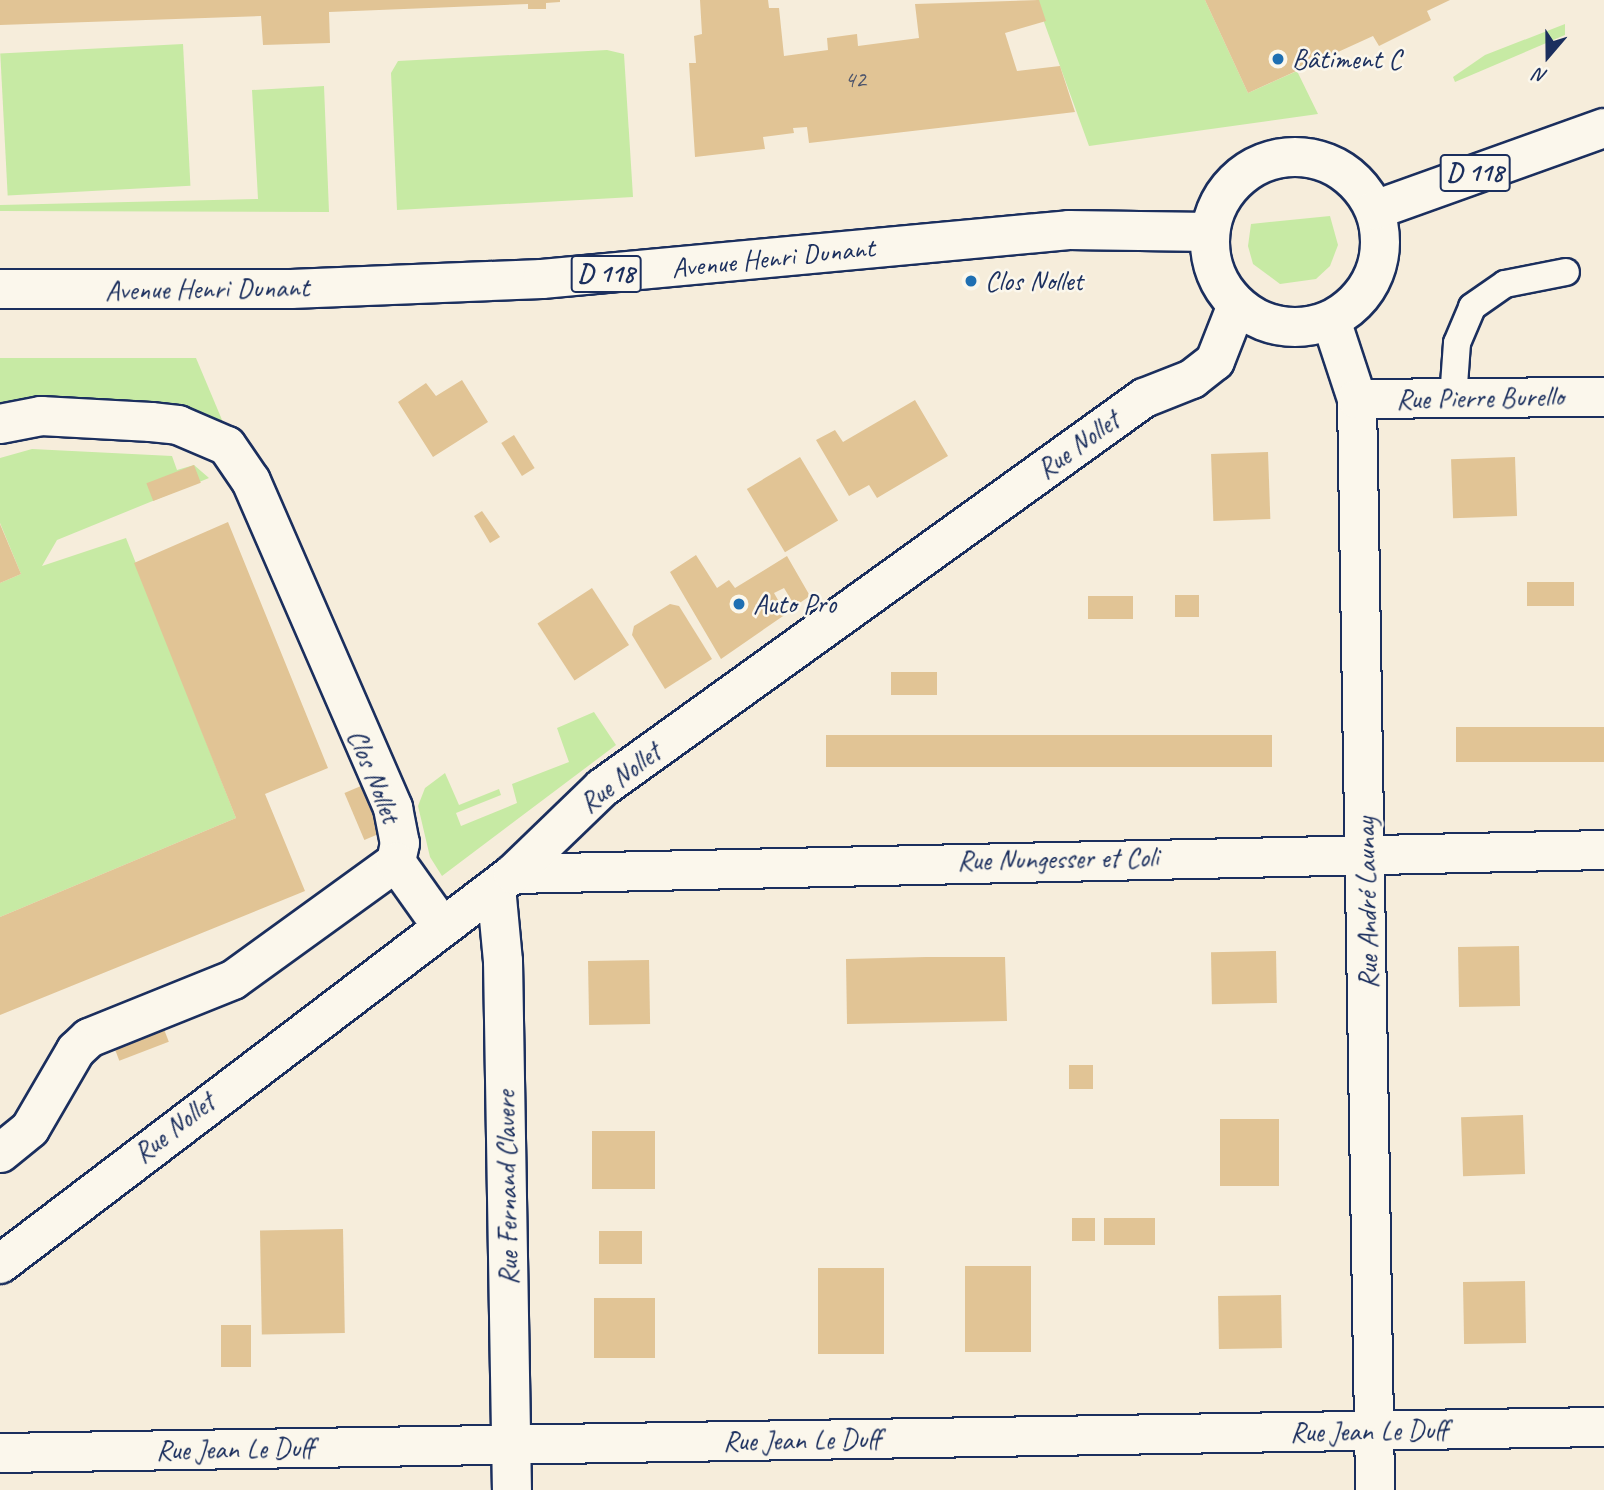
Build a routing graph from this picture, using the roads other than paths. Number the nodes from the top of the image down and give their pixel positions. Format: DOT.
graph roads {
  1 [pos="1604,128"];
  2 [pos="1375,210"];
  3 [pos="1210,232"];
  4 [pos="1566,272"];
  5 [pos="0,289"];
  6 [pos="1237,305"];
  7 [pos="1331,320"];
  8 [pos="1604,397"];
  9 [pos="1357,399"];
  10 [pos="1453,399"];
  11 [pos="0,424"];
  12 [pos="1604,850"];
  13 [pos="1366,853"];
  14 [pos="396,862"];
  15 [pos="504,880"];
  16 [pos="440,924"];
  17 [pos="0,1153"];
  18 [pos="0,1264"];
  19 [pos="1604,1427"];
  20 [pos="1374,1430"];
  21 [pos="511,1444"];
  22 [pos="0,1453"];
  23 [pos="512,1490"];
  24 [pos="1375,1490"];
  1 -- 2 [label="street, D 118"];
  2 -- 3 [label="street"];
  2 -- 7 [label="street"];
  3 -- 5 [label="street, Avenue Henri Dunant / D 118"];
  3 -- 6 [label="street"];
  4 -- 10 [label="lane"];
  6 -- 7 [label="street"];
  6 -- 15 [label="street, Rue Nollet"];
  7 -- 9 [label="street, Rue André Launay"];
  8 -- 10 [label="street, Rue Pierre Burello"];
  9 -- 10 [label="street, Rue Pierre Burello"];
  9 -- 13 [label="street, Rue André Launay"];
  11 -- 14 [label="street, Clos Nollet"];
  12 -- 13 [label="street, Rue Nungesser et Coli"];
  13 -- 15 [label="street, Rue Nungesser et Coli"];
  13 -- 20 [label="street, Rue André Launay"];
  14 -- 16 [label="street"];
  14 -- 17 [label="street, Clos Nollet"];
  15 -- 16 [label="street, Rue Nollet"];
  15 -- 21 [label="street, Rue Fernand Clavere"];
  16 -- 18 [label="street, Rue Nollet"];
  19 -- 20 [label="street, Rue Jean Le Duff"];
  20 -- 21 [label="street, Rue Jean Le Duff"];
  20 -- 24 [label="street, Rue André Launay"];
  21 -- 22 [label="street, Rue Jean Le Duff"];
  21 -- 23 [label="street, Rue Fernand Clavere"];
}
